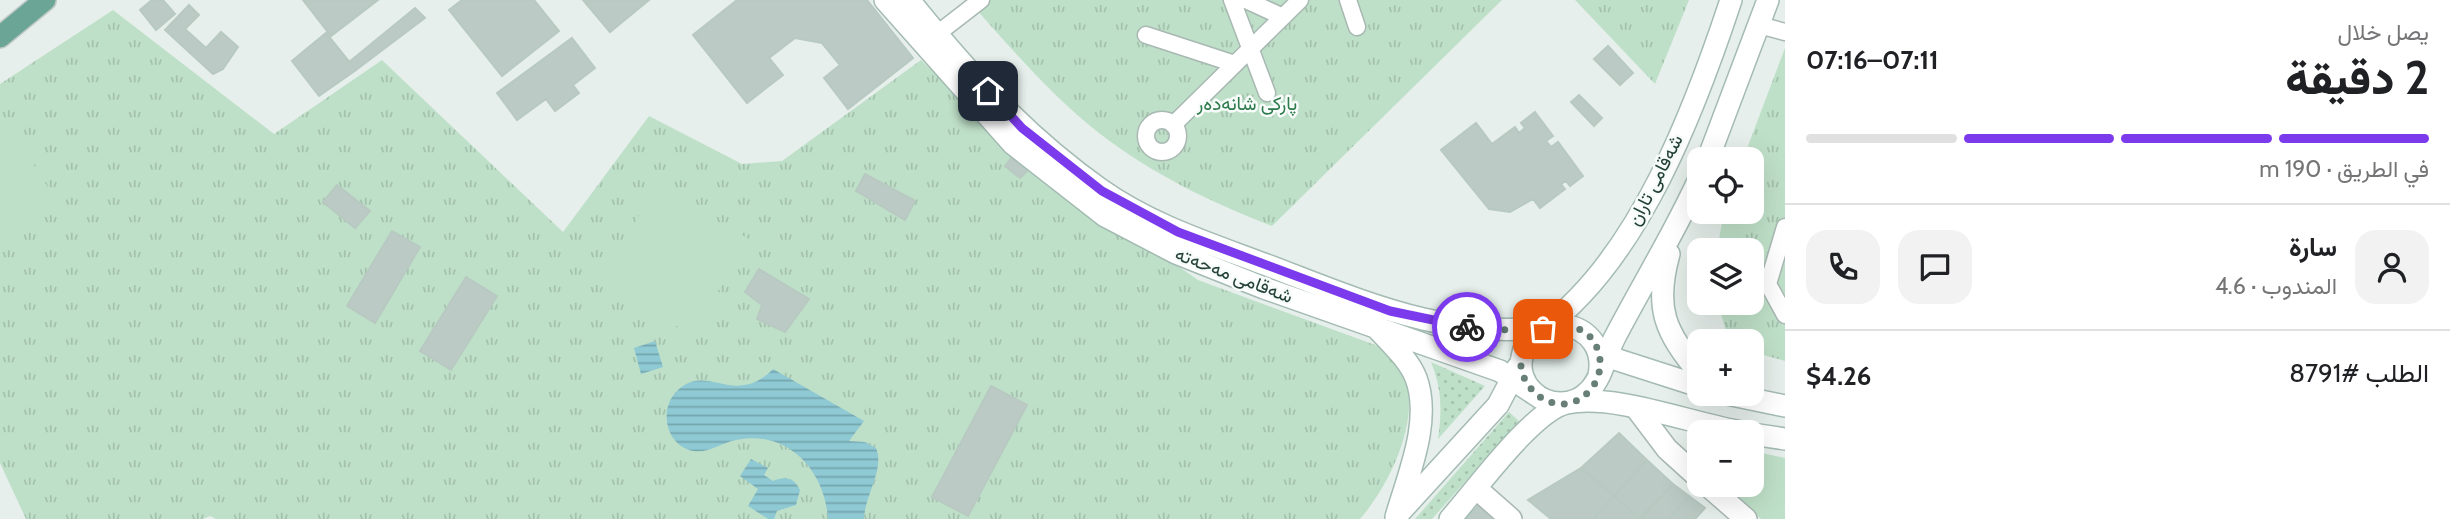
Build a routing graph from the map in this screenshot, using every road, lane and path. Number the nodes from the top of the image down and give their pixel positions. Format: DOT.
graph roads {
  1 [pos="45,0"];
  2 [pos="886,0"];
  3 [pos="909,0"];
  4 [pos="981,0"];
  5 [pos="1232,0"];
  6 [pos="1246,0"];
  7 [pos="1300,0"];
  8 [pos="1731,0"];
  9 [pos="1768,0"];
  10 [pos="1354,2"];
  11 [pos="1283,17"];
  12 [pos="1759,25"];
  13 [pos="1357,27"];
  14 [pos="1785,32"];
  15 [pos="936,34"];
  16 [pos="1146,35"];
  17 [pos="0,37"];
  18 [pos="1250,48"];
  19 [pos="1235,64"];
  20 [pos="1267,93"];
  21 [pos="1173,125"];
  22 [pos="1713,147"];
  23 [pos="1687,206"];
  24 [pos="1785,227"];
  25 [pos="1677,228"];
  26 [pos="1785,315"];
  27 [pos="1374,325"];
  28 [pos="1546,328"];
  29 [pos="1601,349"];
  30 [pos="1687,358"];
  31 [pos="1517,369"];
  32 [pos="1687,381"];
  33 [pos="1764,402"];
  34 [pos="1566,403"];
  35 [pos="1785,406"];
  36 [pos="1636,408"];
  37 [pos="1689,420"];
  38 [pos="1764,436"];
  39 [pos="1785,439"];
  40 [pos="1687,467"];
  41 [pos="1476,489"];
  42 [pos="1721,497"];
  43 [pos="1395,518"];
  44 [pos="1450,519"];
  45 [pos="1511,519"];
  46 [pos="1746,519"];
  1 -- 17 [label="main road"];
  2 -- 27 [label="main road, شەقامی مەحەتە"];
  3 -- 15 [label="main road, شەقامی مەحەتە"];
  4 -- 15 [label="street"];
  5 -- 18 [label="street"];
  6 -- 11 [label="street"];
  7 -- 11 [label="street"];
  8 -- 28 [label="main road, شەقامی تاران"];
  9 -- 12 [label="main road, شەقامی تاران"];
  10 -- 13 [label="street"];
  11 -- 18 [label="street"];
  12 -- 14 [label="street"];
  12 -- 22 [label="main road, شەقامی تاران"];
  15 -- 28 [label="main road, شەقامی مەحەتە"];
  16 -- 19 [label="street"];
  18 -- 19 [label="street"];
  18 -- 20 [label="street"];
  19 -- 21 [label="street"];
  23 -- 25 [label="main road, شەقامی تاران"];
  24 -- 26 [label="street"];
  25 -- 29 [label="main road, شەقامی تاران"];
  25 -- 30 [label="main road"];
  27 -- 31 [label="main road, شەقامی مەحەتە"];
  27 -- 43 [label="main road"];
  28 -- 29 [label="main road"];
  28 -- 31 [label="main road"];
  29 -- 32 [label="main road"];
  29 -- 34 [label="main road, شەقامی تاران"];
  31 -- 34 [label="main road, شەقامی مەحەتە"];
  31 -- 43 [label="main road"];
  33 -- 35 [label="main road"];
  34 -- 36 [label="main road"];
  34 -- 41 [label="main road"];
  36 -- 37 [label="main road"];
  36 -- 40 [label="main road"];
  38 -- 39 [label="main road"];
  41 -- 44 [label="main road"];
  41 -- 45 [label="main road"];
  42 -- 46 [label="main road"];
}
